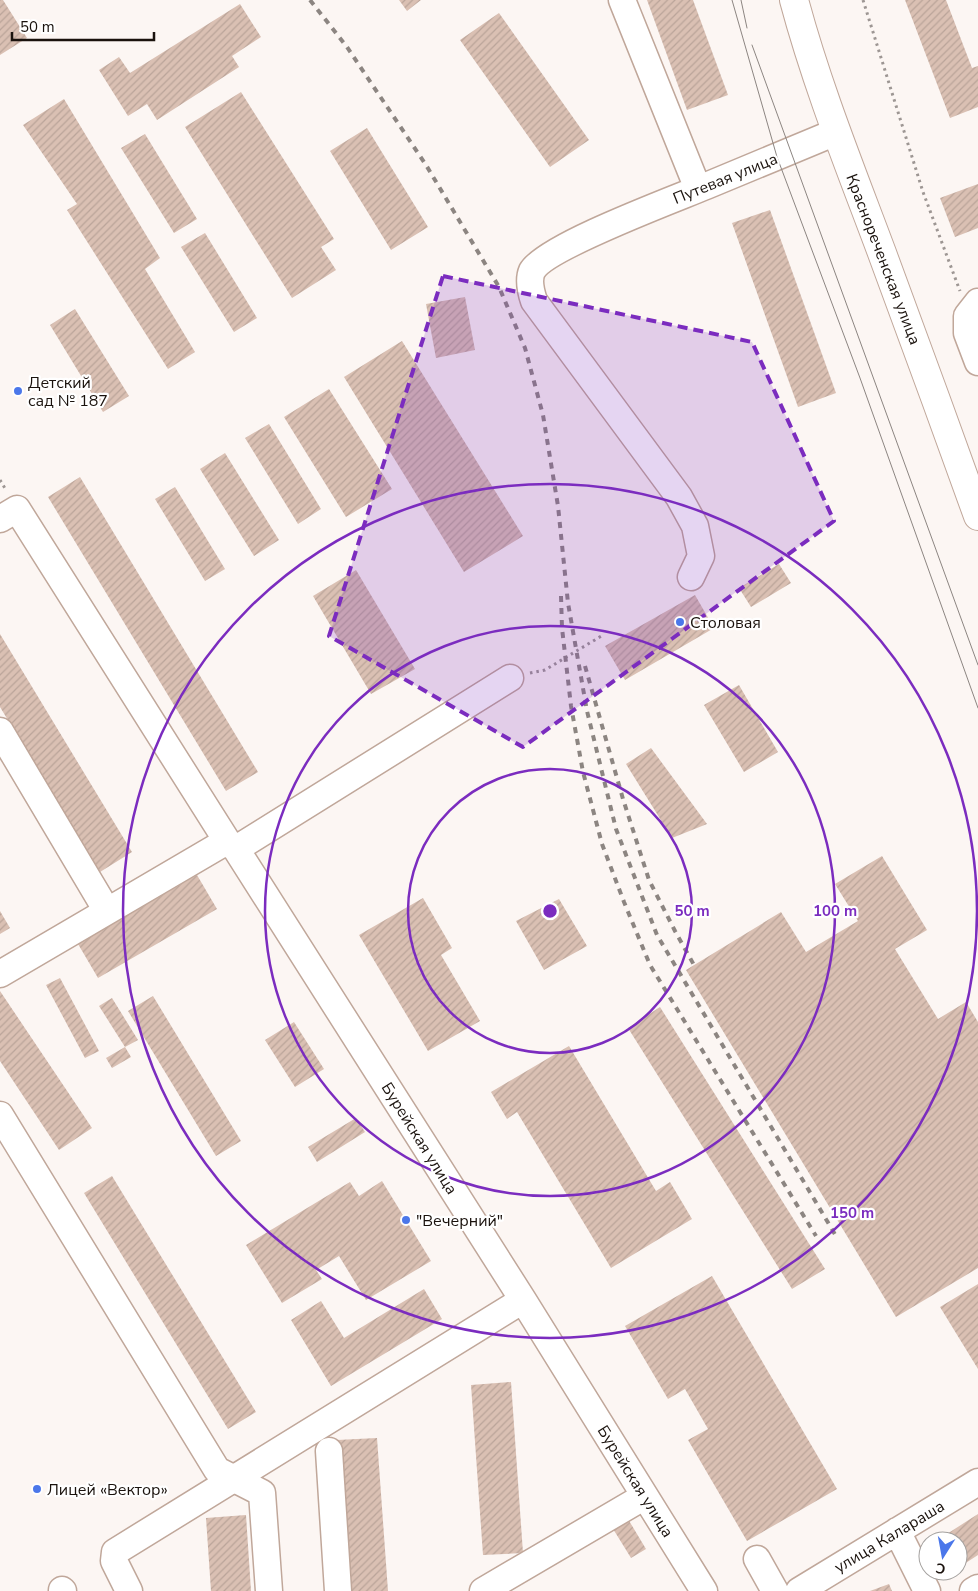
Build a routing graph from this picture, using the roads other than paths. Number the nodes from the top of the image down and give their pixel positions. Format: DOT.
graph roads {
  1 [pos="622,0"];
  2 [pos="794,0"];
  3 [pos="836,132"];
  4 [pos="698,189"];
  5 [pos="970,300"];
  6 [pos="978,362"];
  7 [pos="978,516"];
  8 [pos="0,519"];
  9 [pos="691,577"];
  10 [pos="510,678"];
  11 [pos="0,732"];
  12 [pos="232,845"];
  13 [pos="107,911"];
  14 [pos="0,974"];
  15 [pos="0,1114"];
  16 [pos="523,1300"];
  17 [pos="329,1451"];
  18 [pos="234,1478"];
  19 [pos="978,1482"];
  20 [pos="646,1496"];
  21 [pos="897,1532"];
  22 [pos="757,1559"];
  23 [pos="978,1588"];
  24 [pos="129,1591"];
  25 [pos="269,1591"];
  26 [pos="338,1591"];
  27 [pos="483,1591"];
  28 [pos="704,1591"];
  29 [pos="774,1591"];
  30 [pos="799,1591"];
  31 [pos="927,1591"];
  32 [pos="973,1591"];
  1 -- 4 [label="street"];
  2 -- 3 [label="main road, Краснореченская улица"];
  3 -- 4 [label="street, Путевая улица"];
  3 -- 7 [label="main road, Краснореченская улица"];
  4 -- 9 [label="street, Путевая улица"];
  5 -- 6 [label="street"];
  8 -- 12 [label="street, Бурейская улица"];
  10 -- 12 [label="street"];
  11 -- 13 [label="street"];
  12 -- 13 [label="street"];
  12 -- 16 [label="street, Бурейская улица"];
  13 -- 14 [label="street"];
  15 -- 18 [label="street"];
  16 -- 18 [label="street"];
  16 -- 20 [label="street, Бурейская улица"];
  17 -- 26 [label="street"];
  18 -- 24 [label="street"];
  18 -- 25 [label="street"];
  19 -- 21 [label="street, улица Калараша"];
  20 -- 27 [label="street"];
  20 -- 28 [label="street, Бурейская улица"];
  21 -- 30 [label="street, улица Калараша"];
  21 -- 31 [label="street"];
  22 -- 29 [label="street"];
  23 -- 32 [label="street"];
}
